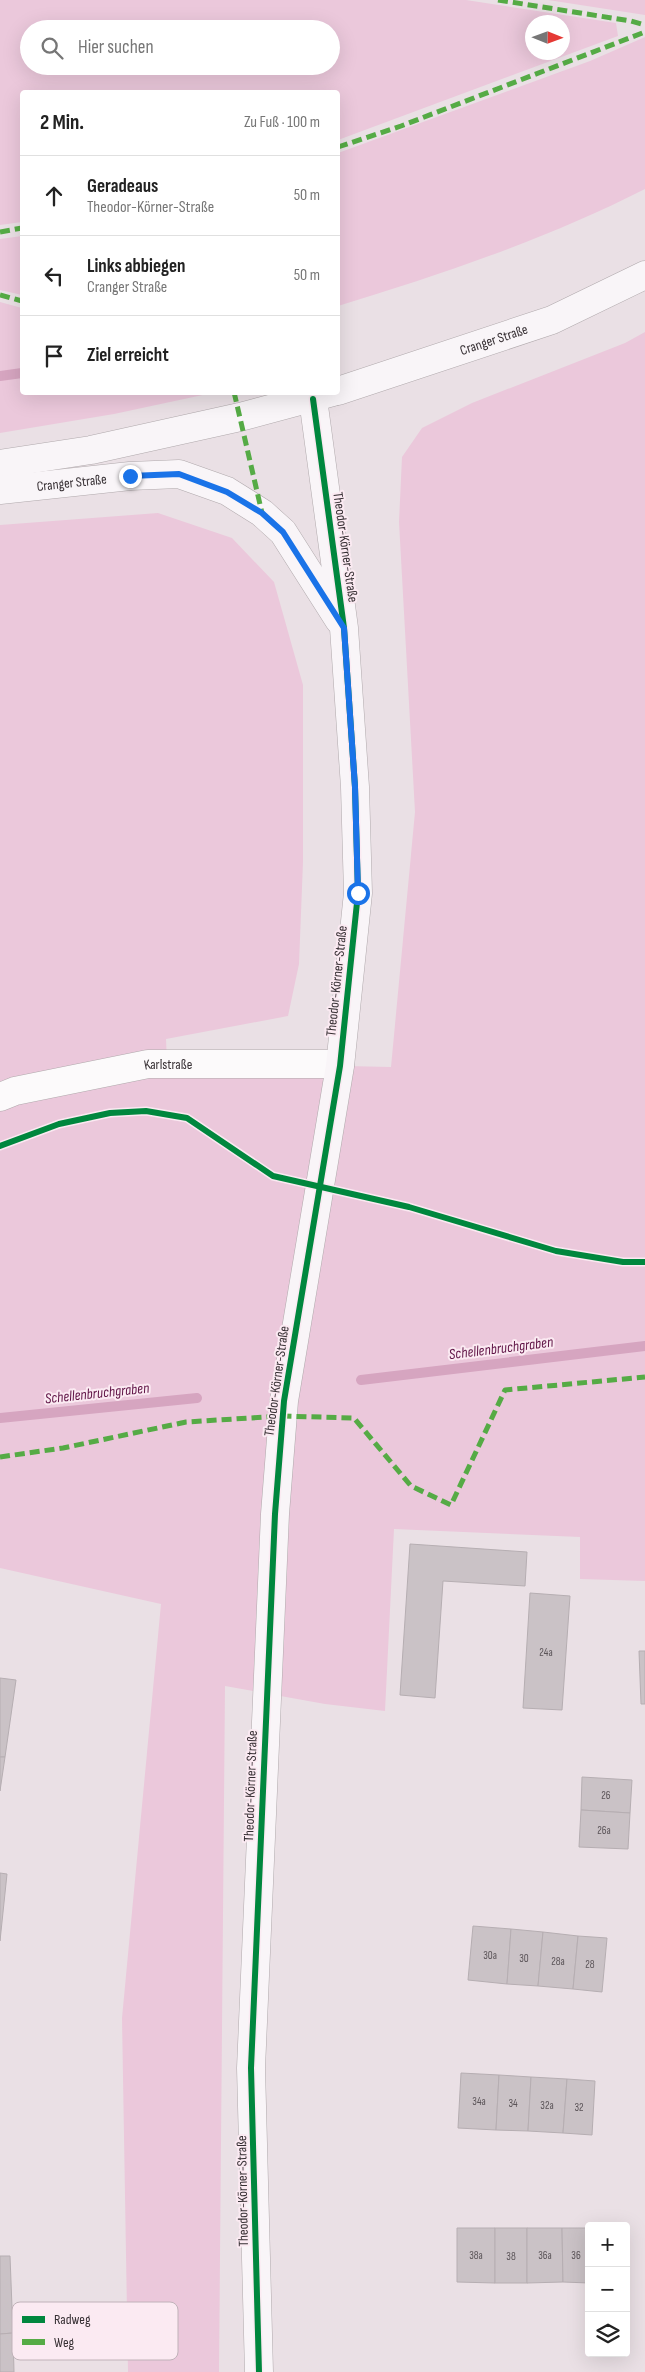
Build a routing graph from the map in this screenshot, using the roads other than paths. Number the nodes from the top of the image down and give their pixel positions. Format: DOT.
graph roads {
  1 [pos="645,275"];
  2 [pos="340,390"];
  3 [pos="324,395"];
  4 [pos="328,395"];
  5 [pos="0,464"];
  6 [pos="0,490"];
  7 [pos="344,628"];
  8 [pos="340,1064"];
  9 [pos="0,1097"];
  10 [pos="259,2372"];
  1 -- 2 [label="main road, Cranger Straße"];
  3 -- 5 [label="main road, Cranger Straße"];
  4 -- 7 [label="main road, Theodor-Körner-Straße"];
  6 -- 7 [label="main road, Cranger Straße"];
  7 -- 8 [label="main road, Theodor-Körner-Straße"];
  8 -- 9 [label="street, Karlstraße"];
  8 -- 10 [label="main road, Theodor-Körner-Straße"];
}
